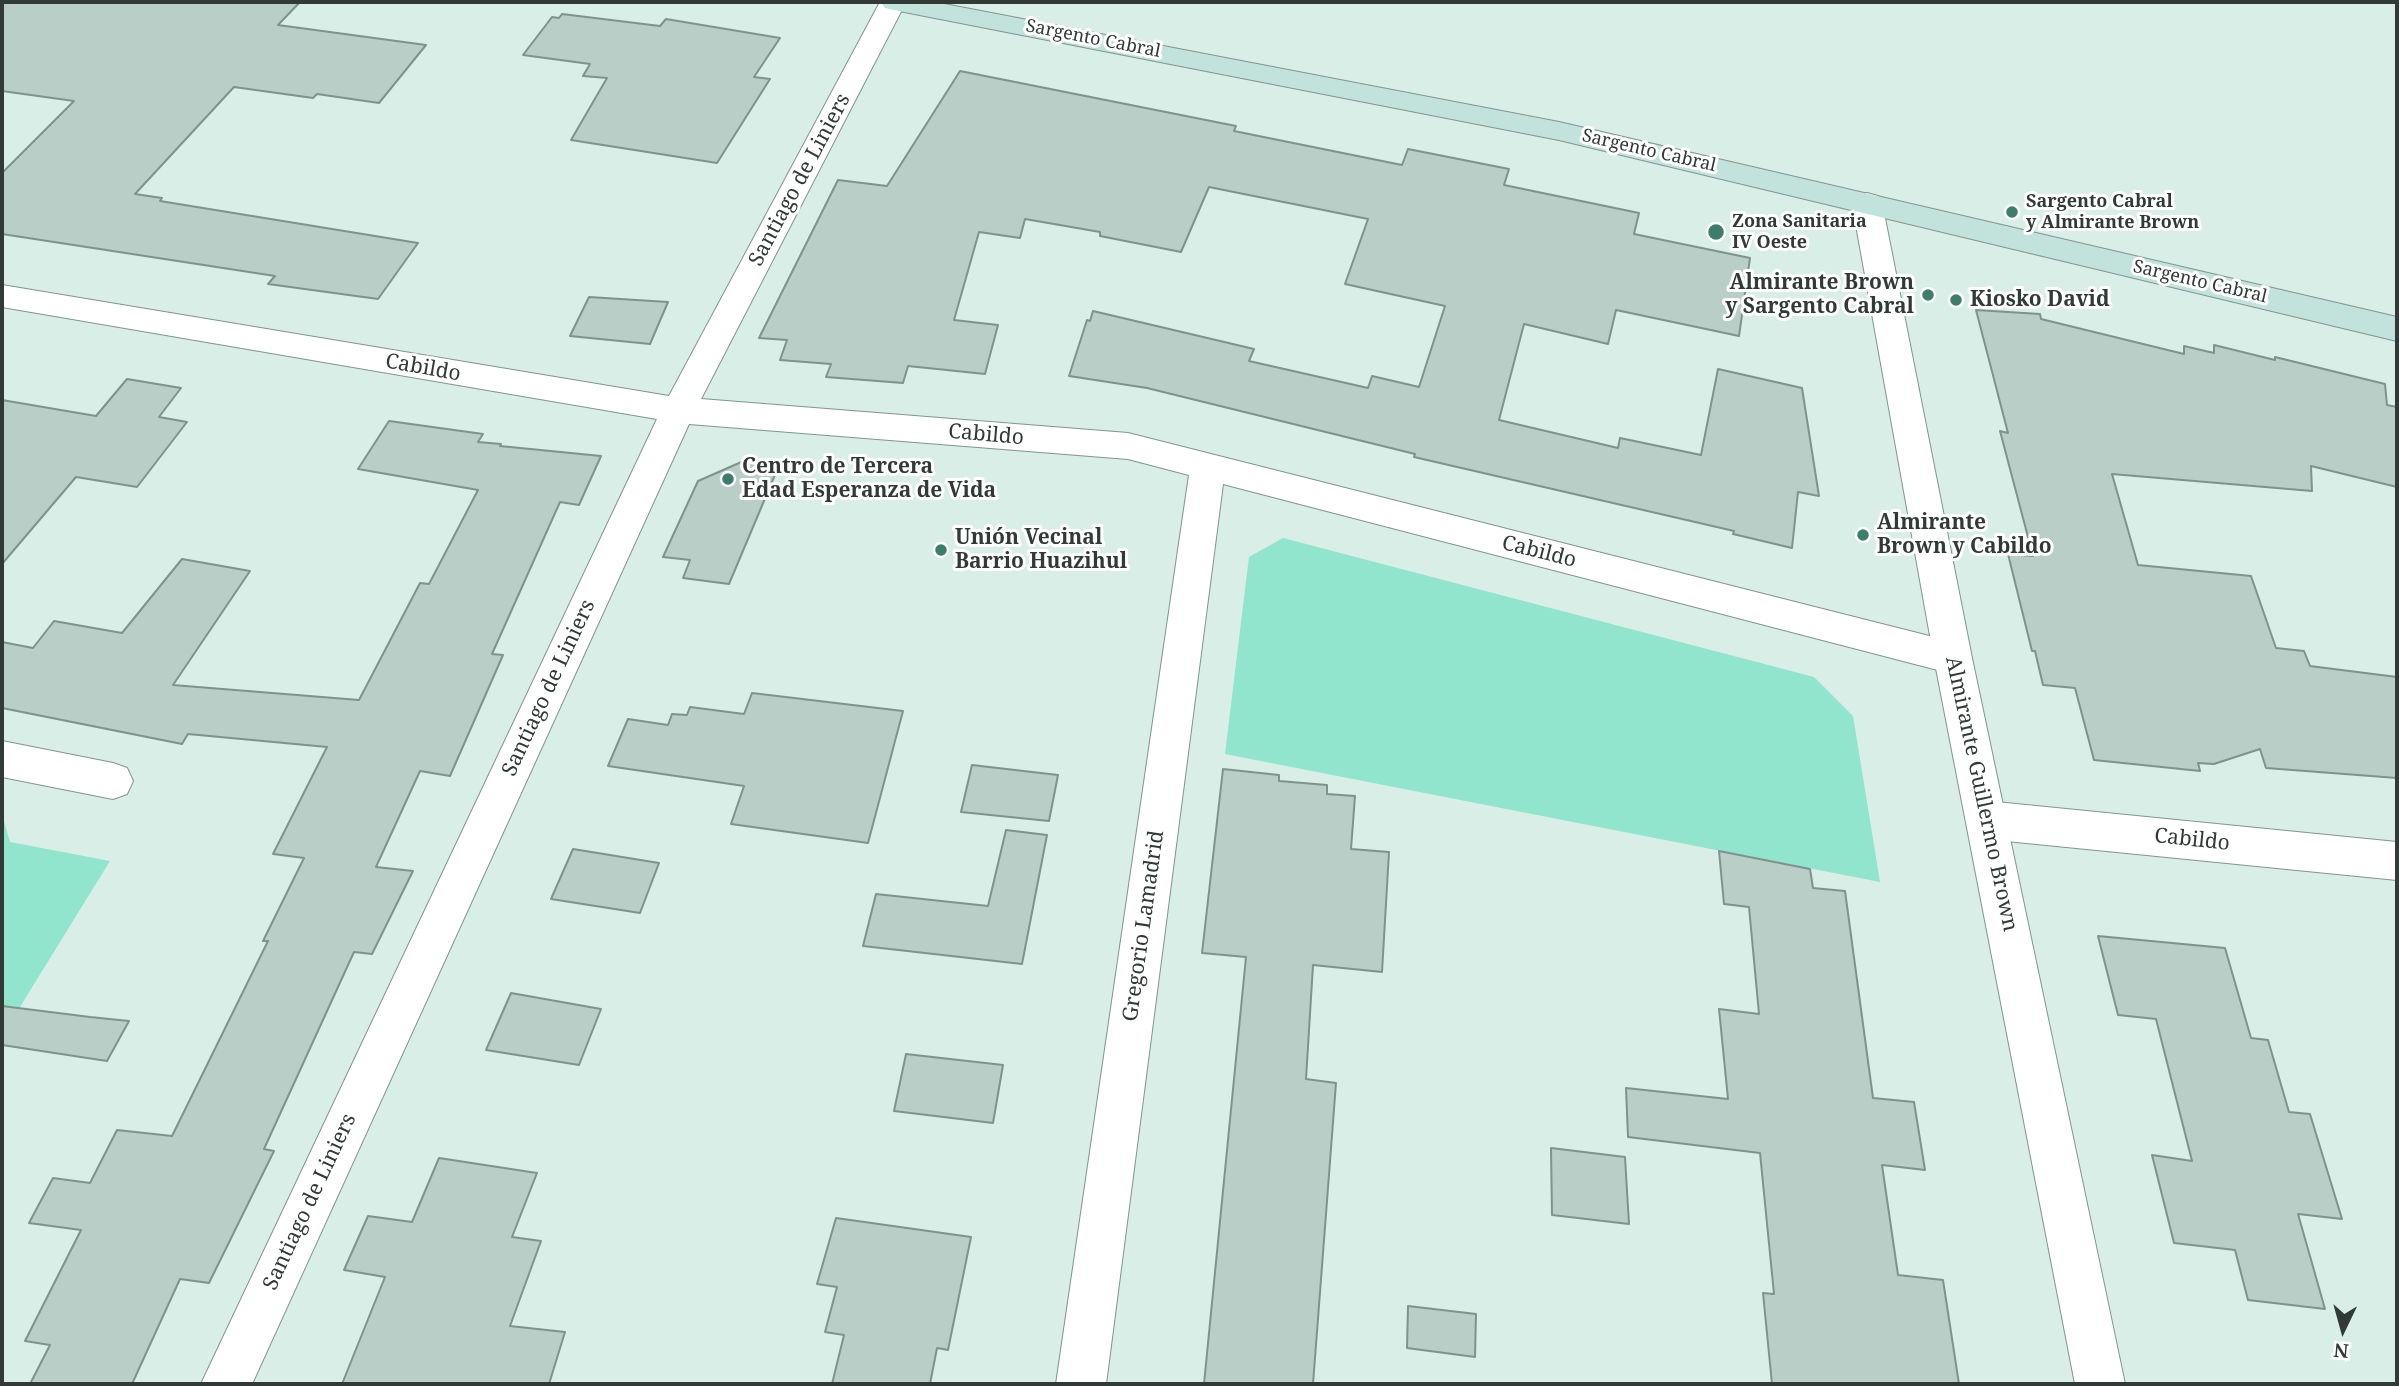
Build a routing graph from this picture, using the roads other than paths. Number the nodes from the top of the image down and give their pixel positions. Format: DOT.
graph roads {
  1 [pos="893,2"];
  2 [pos="1867,204"];
  3 [pos="2,296"];
  4 [pos="2397,329"];
  5 [pos="678,410"];
  6 [pos="1208,467"];
  7 [pos="1953,658"];
  8 [pos="2,759"];
  9 [pos="113,781"];
  10 [pos="1986,820"];
  11 [pos="2397,861"];
  12 [pos="226,1384"];
  13 [pos="1081,1384"];
  14 [pos="2100,1384"];
  1 -- 2 [label="main road, Sargento Cabral"];
  1 -- 5 [label="street, Santiago de Liniers"];
  2 -- 4 [label="main road, Sargento Cabral"];
  2 -- 7 [label="street, Almirante Guillermo Brown"];
  3 -- 5 [label="street, Cabildo"];
  5 -- 6 [label="street, Cabildo"];
  5 -- 12 [label="street, Santiago de Liniers"];
  6 -- 7 [label="street, Cabildo"];
  6 -- 13 [label="street, Gregorio Lamadrid"];
  7 -- 10 [label="street, Almirante Guillermo Brown"];
  8 -- 9 [label="street"];
  10 -- 11 [label="street, Cabildo"];
  10 -- 14 [label="street, Almirante Guillermo Brown"];
}
